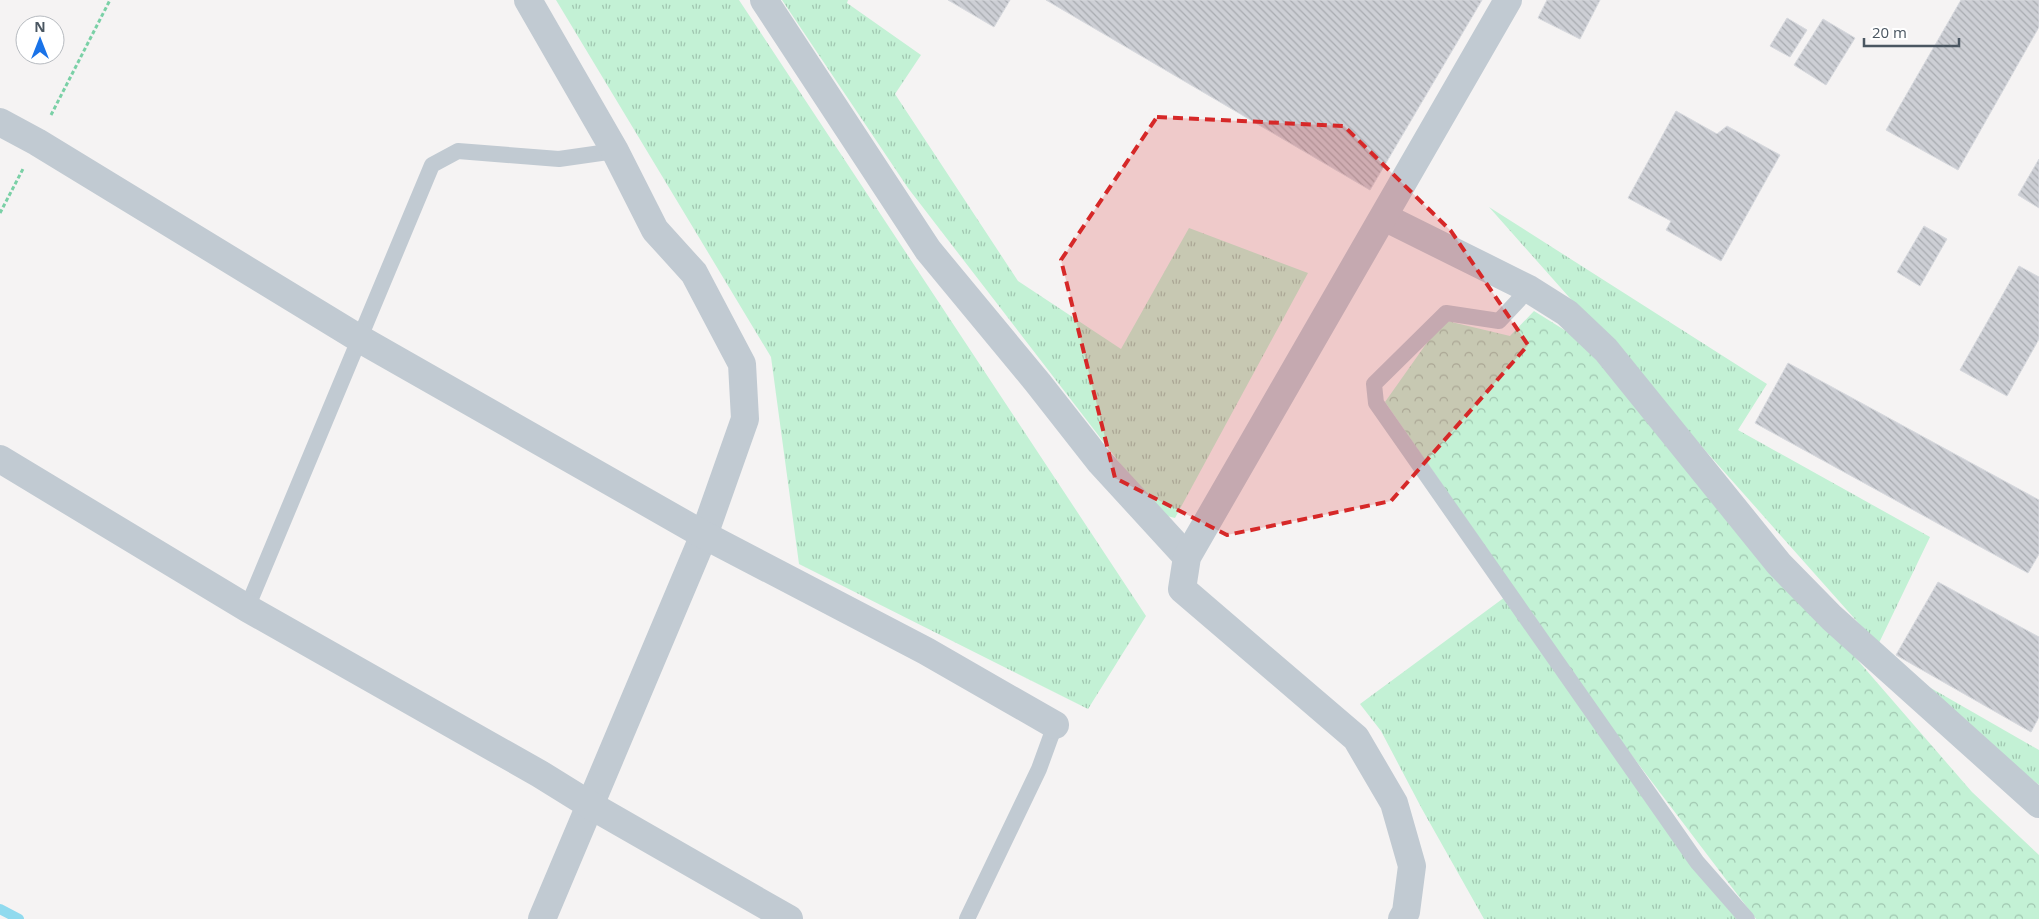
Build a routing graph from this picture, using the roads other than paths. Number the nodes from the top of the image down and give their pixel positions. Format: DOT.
graph roads {
  1 [pos="528,0"];
  2 [pos="764,0"];
  3 [pos="1508,0"];
  4 [pos="0,122"];
  5 [pos="615,151"];
  6 [pos="1384,217"];
  7 [pos="1529,289"];
  8 [pos="360,339"];
  9 [pos="0,459"];
  10 [pos="704,535"];
  11 [pos="1187,557"];
  12 [pos="247,608"];
  13 [pos="1055,725"];
  14 [pos="2039,804"];
  15 [pos="590,805"];
  16 [pos="1409,917"];
  17 [pos="542,919"];
  18 [pos="789,919"];
  19 [pos="967,919"];
  20 [pos="1747,919"];
  1 -- 5 [label="street"];
  2 -- 11 [label="street"];
  3 -- 6 [label="street"];
  4 -- 8 [label="street"];
  5 -- 8 [label="lane"];
  5 -- 10 [label="street"];
  6 -- 7 [label="street"];
  6 -- 11 [label="street"];
  7 -- 14 [label="street"];
  7 -- 20 [label="lane"];
  8 -- 10 [label="street"];
  8 -- 12 [label="lane"];
  9 -- 12 [label="street"];
  10 -- 13 [label="street"];
  10 -- 15 [label="street"];
  11 -- 16 [label="street"];
  12 -- 15 [label="street"];
  13 -- 19 [label="lane"];
  15 -- 17 [label="street"];
  15 -- 18 [label="street"];
}
